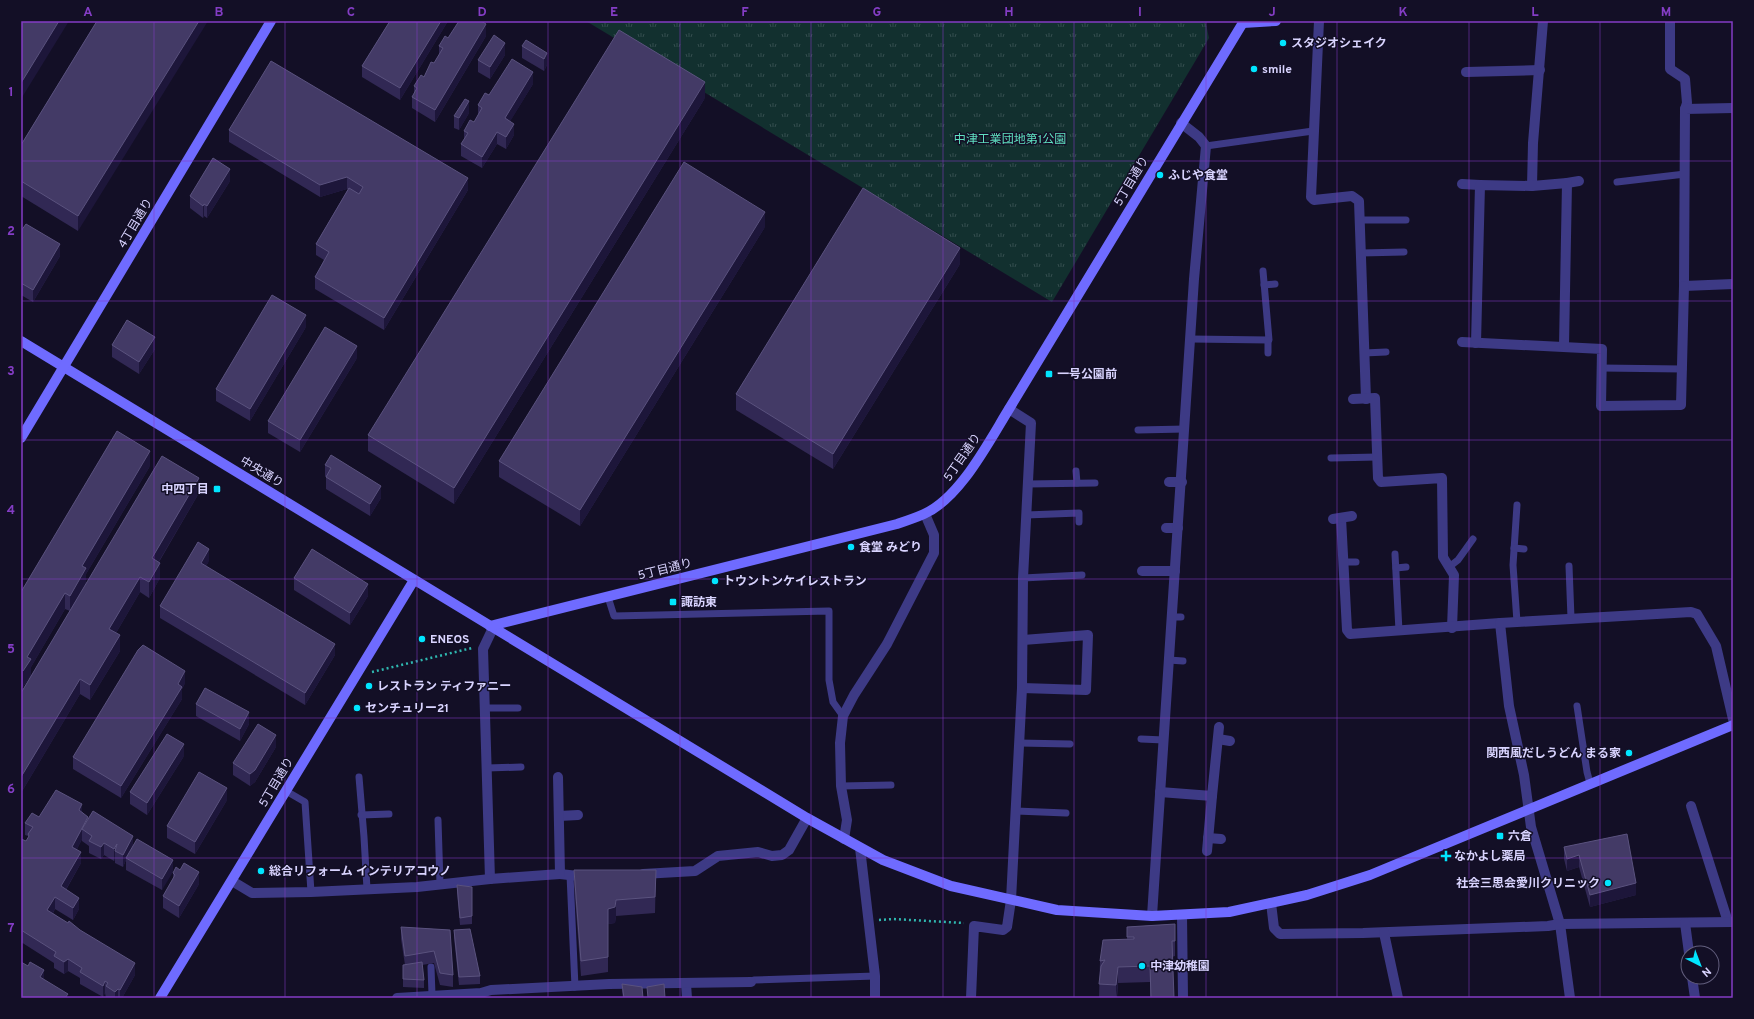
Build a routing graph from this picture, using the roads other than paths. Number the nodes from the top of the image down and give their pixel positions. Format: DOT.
graph roads {
  1 [pos="271,21"];
  2 [pos="1276,21"];
  3 [pos="1319,21"];
  4 [pos="1542,21"];
  5 [pos="1670,21"];
  6 [pos="1242,22"];
  7 [pos="1540,70"];
  8 [pos="1466,72"];
  9 [pos="1733,108"];
  10 [pos="1685,109"];
  11 [pos="1181,123"];
  12 [pos="1313,131"];
  13 [pos="1206,146"];
  14 [pos="1685,174"];
  15 [pos="1579,182"];
  16 [pos="1618,182"];
  17 [pos="1567,183"];
  18 [pos="1462,184"];
  19 [pos="1480,185"];
  20 [pos="1532,186"];
  21 [pos="1359,220"];
  22 [pos="1406,220"];
  23 [pos="1404,252"];
  24 [pos="1361,253"];
  25 [pos="1263,271"];
  26 [pos="1274,284"];
  27 [pos="1733,284"];
  28 [pos="1264,285"];
  29 [pos="1684,286"];
  30 [pos="1191,339"];
  31 [pos="1268,340"];
  32 [pos="21,341"];
  33 [pos="1462,342"];
  34 [pos="1476,343"];
  35 [pos="1564,346"];
  36 [pos="1386,352"];
  37 [pos="1268,353"];
  38 [pos="1364,353"];
  39 [pos="64,367"];
  40 [pos="1601,368"];
  41 [pos="1683,369"];
  42 [pos="1353,399"];
  43 [pos="1366,399"];
  44 [pos="1009,409"];
  45 [pos="1184,429"];
  46 [pos="1138,430"];
  47 [pos="21,438"];
  48 [pos="1377,457"];
  49 [pos="1331,458"];
  50 [pos="1076,472"];
  51 [pos="1169,482"];
  52 [pos="1182,482"];
  53 [pos="1077,483"];
  54 [pos="1095,483"];
  55 [pos="1028,484"];
  56 [pos="1517,505"];
  57 [pos="925,514"];
  58 [pos="1026,515"];
  59 [pos="1342,518"];
  60 [pos="1079,522"];
  61 [pos="1166,528"];
  62 [pos="1178,528"];
  63 [pos="1473,539"];
  64 [pos="1514,548"];
  65 [pos="1524,549"];
  66 [pos="1395,554"];
  67 [pos="1344,562"];
  68 [pos="1356,562"];
  69 [pos="1406,566"];
  70 [pos="1569,566"];
  71 [pos="1449,567"];
  72 [pos="1396,568"];
  73 [pos="1142,571"];
  74 [pos="1176,571"];
  75 [pos="1082,575"];
  76 [pos="1024,578"];
  77 [pos="414,580"];
  78 [pos="608,597"];
  79 [pos="1571,618"];
  80 [pos="1517,622"];
  81 [pos="1500,623"];
  82 [pos="492,627"];
  83 [pos="1452,628"];
  84 [pos="1398,631"];
  85 [pos="1023,640"];
  86 [pos="1169,660"];
  87 [pos="1183,660"];
  88 [pos="1022,688"];
  89 [pos="1577,706"];
  90 [pos="485,708"];
  91 [pos="518,708"];
  92 [pos="843,716"];
  93 [pos="1733,719"];
  94 [pos="1733,725"];
  95 [pos="1219,727"];
  96 [pos="1141,739"];
  97 [pos="1218,739"];
  98 [pos="1164,740"];
  99 [pos="1230,741"];
  100 [pos="1019,743"];
  101 [pos="1070,744"];
  102 [pos="521,767"];
  103 [pos="487,768"];
  104 [pos="359,777"];
  105 [pos="558,777"];
  106 [pos="1590,783"];
  107 [pos="891,785"];
  108 [pos="841,786"];
  109 [pos="286,791"];
  110 [pos="1160,792"];
  111 [pos="1212,796"];
  112 [pos="1691,806"];
  113 [pos="1530,808"];
  114 [pos="1016,811"];
  115 [pos="1066,813"];
  116 [pos="389,814"];
  117 [pos="362,815"];
  118 [pos="578,815"];
  119 [pos="559,816"];
  120 [pos="807,818"];
  121 [pos="438,820"];
  122 [pos="1208,838"];
  123 [pos="844,839"];
  124 [pos="1221,839"];
  125 [pos="860,848"];
  126 [pos="1208,850"];
  127 [pos="565,875"];
  128 [pos="632,875"];
  129 [pos="601,876"];
  130 [pos="490,879"];
  131 [pos="232,880"];
  132 [pos="440,884"];
  133 [pos="366,889"];
  134 [pos="311,892"];
  135 [pos="1011,900"];
  136 [pos="1271,903"];
  137 [pos="1182,915"];
  138 [pos="1152,916"];
  139 [pos="1731,922"];
  140 [pos="1684,923"];
  141 [pos="1560,924"];
  142 [pos="1384,932"];
  143 [pos="1688,945"];
  144 [pos="431,967"];
  145 [pos="875,976"];
  146 [pos="751,982"];
  147 [pos="686,984"];
  148 [pos="1693,985"];
  149 [pos="575,987"];
  150 [pos="1385,991"];
  151 [pos="1397,993"];
  152 [pos="432,995"];
  153 [pos="160,998"];
  154 [pos="397,998"];
  155 [pos="687,998"];
  156 [pos="875,998"];
  157 [pos="971,998"];
  158 [pos="1183,998"];
  159 [pos="1570,998"];
  160 [pos="1694,998"];
  1 -- 39 [label="street, 4丁目通り"];
  2 -- 6 [label="street"];
  3 -- 12 [label="street"];
  4 -- 7 [label="street"];
  5 -- 10 [label="street"];
  6 -- 11 [label="street, 5丁目通り"];
  7 -- 8 [label="street"];
  7 -- 20 [label="street"];
  9 -- 10 [label="street"];
  10 -- 14 [label="street"];
  11 -- 13 [label="street"];
  11 -- 44 [label="street, 5丁目通り"];
  12 -- 13 [label="lane"];
  12 -- 21 [label="street"];
  13 -- 30 [label="street"];
  14 -- 16 [label="lane"];
  14 -- 29 [label="street"];
  15 -- 17 [label="street"];
  17 -- 20 [label="street"];
  17 -- 35 [label="street"];
  18 -- 19 [label="street"];
  19 -- 20 [label="street"];
  19 -- 34 [label="street"];
  21 -- 22 [label="lane"];
  21 -- 24 [label="street"];
  23 -- 24 [label="lane"];
  24 -- 38 [label="street"];
  25 -- 28 [label="lane"];
  26 -- 28 [label="lane"];
  27 -- 29 [label="street"];
  28 -- 31 [label="lane"];
  29 -- 41 [label="street"];
  30 -- 31 [label="lane"];
  30 -- 45 [label="street"];
  31 -- 37 [label="lane"];
  32 -- 39 [label="street, 中央通り"];
  33 -- 34 [label="street"];
  34 -- 35 [label="street"];
  35 -- 40 [label="street"];
  36 -- 38 [label="lane"];
  38 -- 43 [label="street"];
  39 -- 47 [label="street, 4丁目通り"];
  39 -- 77 [label="street, 中央通り"];
  40 -- 41 [label="lane"];
  40 -- 41 [label="street"];
  42 -- 43 [label="street"];
  43 -- 48 [label="street"];
  44 -- 55 [label="street"];
  44 -- 57 [label="street, 5丁目通り"];
  45 -- 46 [label="lane"];
  45 -- 52 [label="street"];
  48 -- 49 [label="lane"];
  48 -- 71 [label="street"];
  50 -- 53 [label="lane"];
  51 -- 52 [label="street"];
  52 -- 62 [label="street"];
  53 -- 54 [label="lane"];
  53 -- 55 [label="lane"];
  55 -- 58 [label="street"];
  56 -- 64 [label="lane"];
  57 -- 78 [label="street, 5丁目通り"];
  57 -- 92 [label="street"];
  58 -- 60 [label="lane"];
  58 -- 76 [label="street"];
  59 -- 67 [label="street"];
  61 -- 62 [label="street"];
  62 -- 74 [label="street"];
  63 -- 71 [label="lane"];
  64 -- 65 [label="lane"];
  64 -- 80 [label="lane"];
  66 -- 72 [label="lane"];
  67 -- 68 [label="lane"];
  67 -- 84 [label="street"];
  69 -- 72 [label="lane"];
  70 -- 79 [label="lane"];
  71 -- 83 [label="street"];
  72 -- 84 [label="lane"];
  73 -- 74 [label="street"];
  74 -- 86 [label="street"];
  75 -- 76 [label="lane"];
  76 -- 85 [label="street"];
  77 -- 82 [label="street, 中央通り"];
  77 -- 109 [label="street, 5丁目通り"];
  78 -- 82 [label="street, 5丁目通り"];
  78 -- 92 [label="lane"];
  79 -- 80 [label="street"];
  79 -- 93 [label="street"];
  80 -- 81 [label="street"];
  81 -- 83 [label="street"];
  81 -- 113 [label="street"];
  82 -- 90 [label="street"];
  82 -- 120 [label="street, 中央通り"];
  83 -- 84 [label="street"];
  85 -- 88 [label="street"];
  85 -- 88 [label="street"];
  86 -- 87 [label="lane"];
  86 -- 98 [label="street"];
  88 -- 100 [label="street"];
  89 -- 106 [label="lane"];
  90 -- 91 [label="lane"];
  90 -- 103 [label="street"];
  92 -- 108 [label="street"];
  94 -- 106 [label="street, 中央通り"];
  95 -- 97 [label="street"];
  96 -- 98 [label="lane"];
  97 -- 99 [label="street"];
  97 -- 111 [label="street"];
  98 -- 110 [label="street"];
  100 -- 101 [label="lane"];
  100 -- 114 [label="street"];
  102 -- 103 [label="lane"];
  103 -- 130 [label="street"];
  104 -- 117 [label="lane"];
  105 -- 119 [label="street"];
  106 -- 113 [label="street, 中央通り"];
  107 -- 108 [label="lane"];
  108 -- 123 [label="street"];
  109 -- 131 [label="street, 5丁目通り"];
  109 -- 134 [label="lane"];
  110 -- 111 [label="street"];
  110 -- 138 [label="street"];
  111 -- 122 [label="street"];
  112 -- 139 [label="street"];
  113 -- 136 [label="street, 中央通り"];
  113 -- 141 [label="street"];
  114 -- 115 [label="lane"];
  114 -- 135 [label="street"];
  116 -- 117 [label="lane"];
  117 -- 133 [label="lane"];
  118 -- 119 [label="street"];
  119 -- 127 [label="street"];
  120 -- 123 [label="street, 中央通り"];
  120 -- 128 [label="street"];
  121 -- 132 [label="lane"];
  122 -- 124 [label="street"];
  122 -- 126 [label="street"];
  123 -- 125 [label="street, 中央通り"];
  125 -- 135 [label="street, 中央通り"];
  125 -- 145 [label="street"];
  127 -- 129 [label="street"];
  127 -- 130 [label="street"];
  127 -- 149 [label="lane"];
  130 -- 132 [label="street"];
  131 -- 134 [label="street"];
  131 -- 153 [label="street, 5丁目通り"];
  132 -- 133 [label="street"];
  133 -- 134 [label="street"];
  135 -- 138 [label="street, 中央通り"];
  135 -- 157 [label="street"];
  136 -- 137 [label="street, 中央通り"];
  136 -- 142 [label="street"];
  137 -- 138 [label="street, 中央通り"];
  137 -- 158 [label="street"];
  139 -- 140 [label="street"];
  140 -- 141 [label="street"];
  140 -- 143 [label="street"];
  141 -- 142 [label="street"];
  141 -- 159 [label="street"];
  142 -- 151 [label="street"];
  144 -- 152 [label="lane"];
  145 -- 146 [label="lane"];
  145 -- 156 [label="street"];
  146 -- 147 [label="street"];
  147 -- 149 [label="street"];
  147 -- 155 [label="street"];
  148 -- 160 [label="street"];
  149 -- 152 [label="street"];
  150 -- 151 [label="street"];
  152 -- 154 [label="street"];
}
